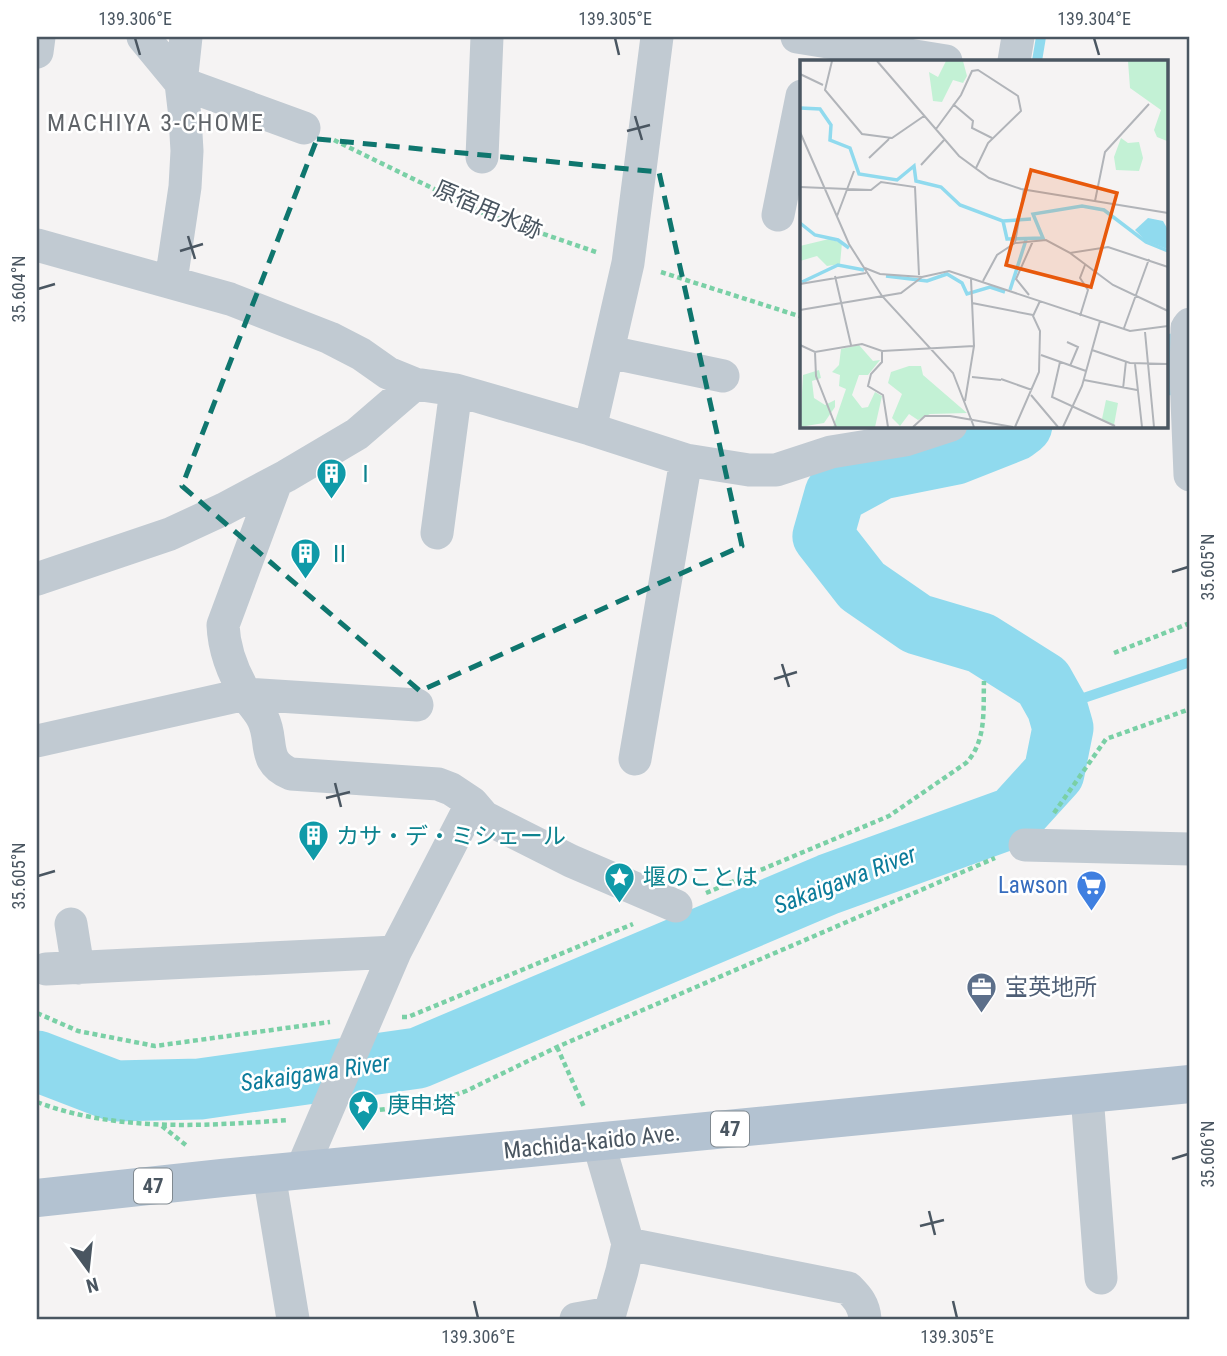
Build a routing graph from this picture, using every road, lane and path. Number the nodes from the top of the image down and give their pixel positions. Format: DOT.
graph roads {
  1 [pos="39,37"];
  2 [pos="143,37"];
  3 [pos="186,37"];
  4 [pos="487,37"];
  5 [pos="657,37"];
  6 [pos="1018,37"];
  7 [pos="806,46"];
  8 [pos="37,52"];
  9 [pos="937,60"];
  10 [pos="1014,60"];
  11 [pos="181,83"];
  12 [pos="800,106"];
  13 [pos="304,128"];
  14 [pos="482,157"];
  15 [pos="778,215"];
  16 [pos="37,245"];
  17 [pos="628,263"];
  18 [pos="171,281"];
  19 [pos="800,316"];
  20 [pos="1183,341"];
  21 [pos="609,352"];
  22 [pos="723,376"];
  23 [pos="415,384"];
  24 [pos="456,390"];
  25 [pos="945,427"];
  26 [pos="590,429"];
  27 [pos="686,460"];
  28 [pos="1190,475"];
  29 [pos="276,482"];
  30 [pos="438,533"];
  31 [pos="37,579"];
  32 [pos="1190,623"];
  33 [pos="1114,653"];
  34 [pos="984,681"];
  35 [pos="246,694"];
  36 [pos="416,705"];
  37 [pos="1190,709"];
  38 [pos="37,741"];
  39 [pos="635,759"];
  40 [pos="472,803"];
  41 [pos="1024,845"];
  42 [pos="1190,849"];
  43 [pos="676,906"];
  44 [pos="71,924"];
  45 [pos="395,952"];
  46 [pos="37,1013"];
  47 [pos="364,1024"];
  48 [pos="557,1047"];
  49 [pos="1190,1084"];
  50 [pos="1087,1095"];
  51 [pos="37,1102"];
  52 [pos="330,1102"];
  53 [pos="591,1125"];
  54 [pos="162,1126"];
  55 [pos="191,1149"];
  56 [pos="285,1173"];
  57 [pos="37,1198"];
  58 [pos="628,1244"];
  59 [pos="1101,1278"];
  60 [pos="609,1316"];
  61 [pos="293,1319"];
  62 [pos="576,1319"];
  63 [pos="865,1319"];
  1 -- 8 [label="street"];
  2 -- 11 [label="street"];
  3 -- 11 [label="street"];
  4 -- 14 [label="street"];
  5 -- 17 [label="street"];
  6 -- 10 [label="street"];
  7 -- 9 [label="street"];
  11 -- 13 [label="street"];
  11 -- 18 [label="street"];
  12 -- 15 [label="street"];
  13 -- 17 [label="path, 原宿用水跡"];
  16 -- 18 [label="street"];
  17 -- 19 [label="path, 原宿用水跡"];
  17 -- 21 [label="street"];
  18 -- 23 [label="street"];
  20 -- 28 [label="street"];
  21 -- 22 [label="street"];
  21 -- 26 [label="street"];
  23 -- 24 [label="street"];
  23 -- 29 [label="street"];
  24 -- 26 [label="street"];
  24 -- 30 [label="street"];
  25 -- 27 [label="street"];
  26 -- 27 [label="street"];
  27 -- 39 [label="street"];
  29 -- 31 [label="street"];
  29 -- 35 [label="street"];
  32 -- 33 [label="path"];
  34 -- 43 [label="path"];
  35 -- 36 [label="street"];
  35 -- 38 [label="street"];
  35 -- 40 [label="street"];
  37 -- 41 [label="path"];
  40 -- 43 [label="street"];
  40 -- 45 [label="street"];
  41 -- 42 [label="street"];
  41 -- 48 [label="path"];
  43 -- 47 [label="path"];
  44 -- 45 [label="street"];
  45 -- 47 [label="street"];
  46 -- 47 [label="path"];
  47 -- 52 [label="street"];
  48 -- 52 [label="path"];
  48 -- 53 [label="path"];
  49 -- 50 [label="main road, Machida-kaido Ave. / 47"];
  50 -- 53 [label="main road, Machida-kaido Ave. / 47"];
  50 -- 59 [label="street"];
  51 -- 54 [label="path"];
  52 -- 54 [label="path"];
  52 -- 56 [label="street"];
  53 -- 56 [label="main road, Machida-kaido Ave. / 47"];
  53 -- 58 [label="street"];
  54 -- 55 [label="path"];
  56 -- 57 [label="main road, Machida-kaido Ave. / 47"];
  56 -- 61 [label="street"];
  58 -- 60 [label="street"];
  58 -- 63 [label="street"];
  60 -- 62 [label="street"];
}
